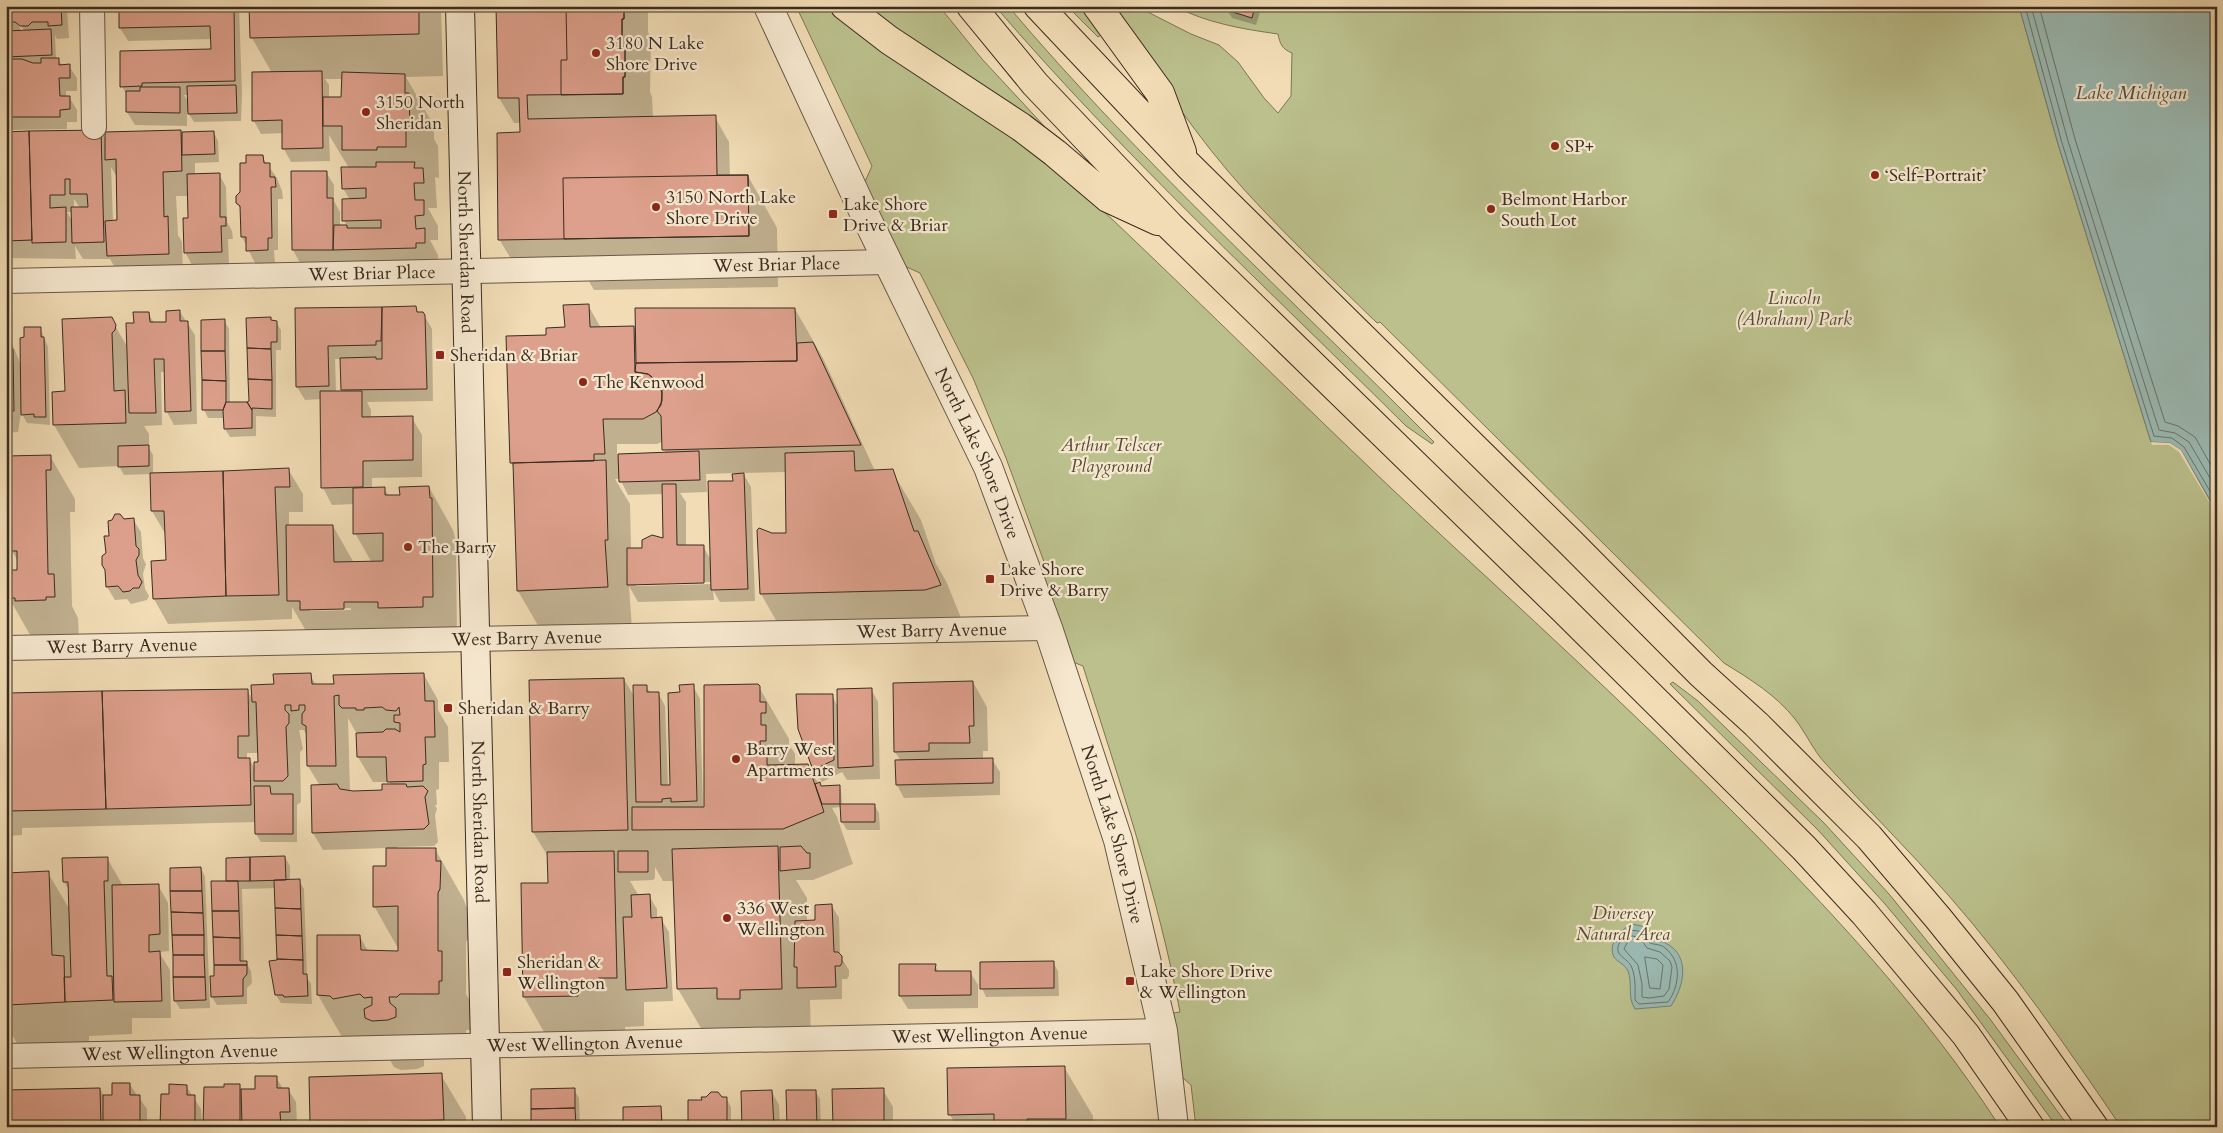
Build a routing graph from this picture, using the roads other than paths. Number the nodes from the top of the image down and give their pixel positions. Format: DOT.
graph roads {
  1 [pos="92,6"];
  2 [pos="460,6"];
  3 [pos="768,6"];
  4 [pos="846,6"];
  5 [pos="971,6"];
  6 [pos="1038,6"];
  7 [pos="1097,6"];
  8 [pos="94,127"];
  9 [pos="1188,165"];
  10 [pos="1170,226"];
  11 [pos="887,262"];
  12 [pos="466,271"];
  13 [pos="6,281"];
  14 [pos="1048,628"];
  15 [pos="476,638"];
  16 [pos="6,648"];
  17 [pos="1163,1031"];
  18 [pos="485,1046"];
  19 [pos="6,1056"];
  20 [pos="487,1127"];
  21 [pos="1174,1127"];
  22 [pos="2030,1127"];
  23 [pos="2094,1127"];
  1 -- 8 [label="street"];
  2 -- 12 [label="street, North Sheridan Road"];
  3 -- 11 [label="street, North Lake Shore Drive"];
  4 -- 10 [label="highway"];
  5 -- 10 [label="highway"];
  6 -- 9 [label="highway"];
  7 -- 9 [label="highway"];
  9 -- 23 [label="highway"];
  10 -- 22 [label="highway"];
  11 -- 12 [label="street, West Briar Place"];
  11 -- 14 [label="street, North Lake Shore Drive"];
  12 -- 13 [label="street, West Briar Place"];
  12 -- 15 [label="street, North Sheridan Road"];
  14 -- 15 [label="street, West Barry Avenue"];
  14 -- 17 [label="street, North Lake Shore Drive"];
  15 -- 16 [label="street, West Barry Avenue"];
  15 -- 18 [label="street, North Sheridan Road"];
  17 -- 18 [label="street, West Wellington Avenue"];
  17 -- 21 [label="street, North Lake Shore Drive"];
  18 -- 19 [label="street, West Wellington Avenue"];
  18 -- 20 [label="street, North Sheridan Road"];
}
